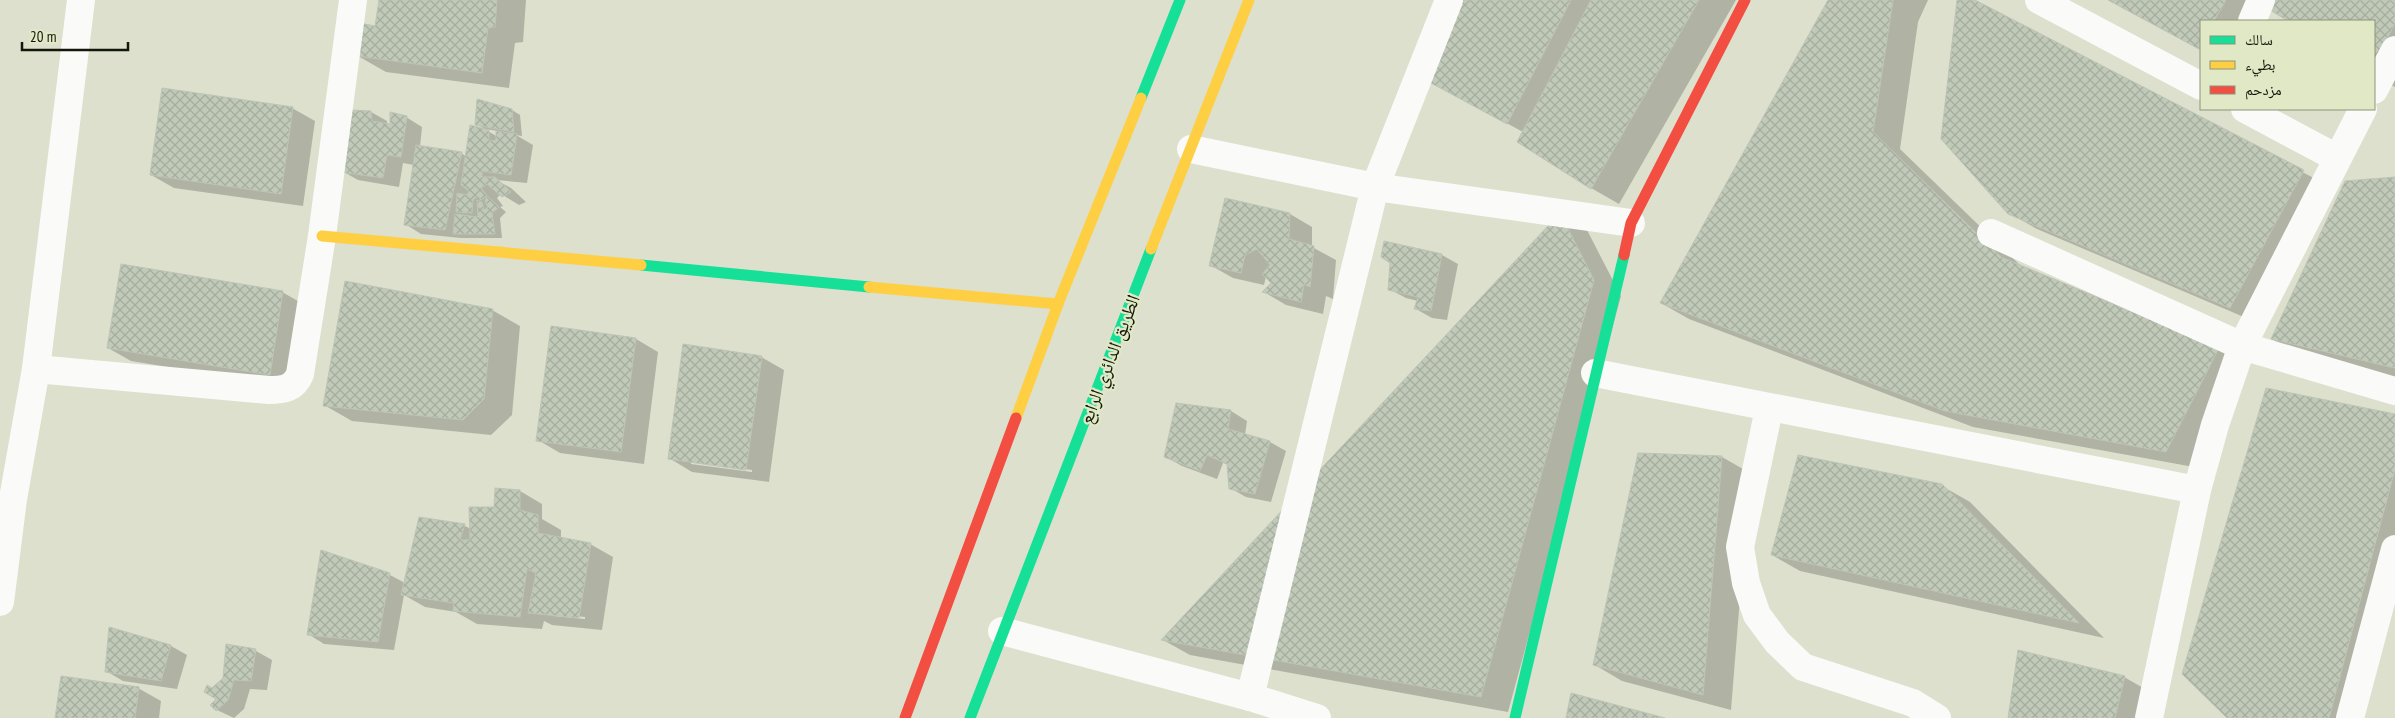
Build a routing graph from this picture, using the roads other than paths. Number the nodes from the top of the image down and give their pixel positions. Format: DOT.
graph roads {
  1 [pos="81,0"];
  2 [pos="353,0"];
  3 [pos="1180,0"];
  4 [pos="1249,0"];
  5 [pos="1745,0"];
  6 [pos="2039,0"];
  7 [pos="2261,0"];
  8 [pos="1442,2"];
  9 [pos="2252,20"];
  10 [pos="2395,50"];
  11 [pos="2200,85"];
  12 [pos="2375,88"];
  13 [pos="2247,110"];
  14 [pos="2363,110"];
  15 [pos="1191,149"];
  16 [pos="2337,158"];
  17 [pos="1375,187"];
  18 [pos="1631,223"];
  19 [pos="1991,233"];
  20 [pos="322,236"];
  21 [pos="1058,304"];
  22 [pos="2242,346"];
  23 [pos="36,369"];
  24 [pos="1595,373"];
  25 [pos="2395,391"];
  26 [pos="1769,409"];
  27 [pos="2197,490"];
  28 [pos="6,497"];
  29 [pos="2395,549"];
  30 [pos="0,602"];
  31 [pos="1002,631"];
  32 [pos="1250,697"];
  33 [pos="905,718"];
  34 [pos="970,718"];
  35 [pos="1317,718"];
  36 [pos="1515,718"];
  37 [pos="1937,718"];
  38 [pos="2149,718"];
  39 [pos="2350,718"];
  1 -- 23 [label="street"];
  2 -- 20 [label="street"];
  3 -- 21 [label="main road"];
  4 -- 15 [label="main road, الطريق الدائري الرابع"];
  5 -- 18 [label="main road"];
  6 -- 11 [label="street"];
  7 -- 9 [label="street"];
  8 -- 17 [label="street"];
  10 -- 12 [label="street"];
  13 -- 16 [label="street"];
  14 -- 16 [label="street"];
  15 -- 17 [label="street"];
  15 -- 31 [label="main road, الطريق الدائري الرابع"];
  16 -- 22 [label="street"];
  17 -- 18 [label="street"];
  17 -- 32 [label="street"];
  18 -- 24 [label="main road"];
  19 -- 22 [label="street"];
  20 -- 21 [label="main road"];
  20 -- 23 [label="street"];
  21 -- 33 [label="main road"];
  22 -- 25 [label="street"];
  22 -- 27 [label="street"];
  23 -- 28 [label="street"];
  24 -- 26 [label="street"];
  24 -- 36 [label="main road"];
  26 -- 27 [label="street"];
  26 -- 37 [label="street"];
  27 -- 38 [label="street"];
  28 -- 30 [label="street"];
  29 -- 39 [label="street"];
  31 -- 32 [label="street"];
  31 -- 34 [label="main road, الطريق الدائري الرابع"];
  32 -- 35 [label="street"];
}
